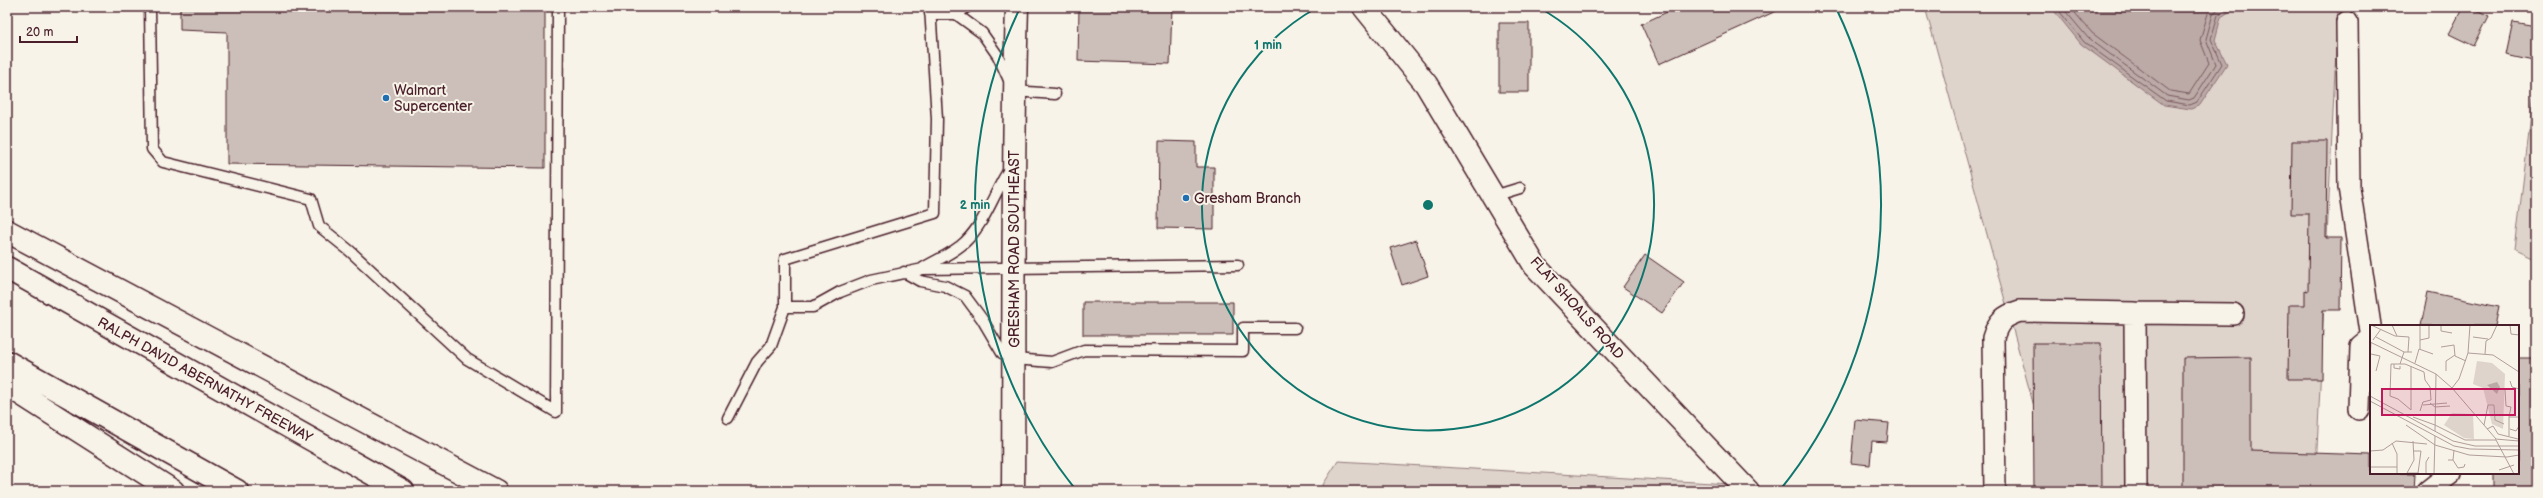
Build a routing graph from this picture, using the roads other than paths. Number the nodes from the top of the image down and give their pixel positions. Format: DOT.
graph roads {
  1 [pos="150,7"];
  2 [pos="558,7"];
  3 [pos="967,7"];
  4 [pos="1017,7"];
  5 [pos="1364,7"];
  6 [pos="930,10"];
  7 [pos="956,14"];
  8 [pos="2347,22"];
  9 [pos="1014,91"];
  10 [pos="1054,94"];
  11 [pos="1013,163"];
  12 [pos="1520,188"];
  13 [pos="1494,196"];
  14 [pos="7,231"];
  15 [pos="1238,265"];
  16 [pos="7,268"];
  17 [pos="923,268"];
  18 [pos="1014,268"];
  19 [pos="904,272"];
  20 [pos="785,307"];
  21 [pos="2135,313"];
  22 [pos="2232,314"];
  23 [pos="2370,325"];
  24 [pos="1295,328"];
  25 [pos="2370,339"];
  26 [pos="1014,359"];
  27 [pos="7,362"];
  28 [pos="7,385"];
  29 [pos="2359,410"];
  30 [pos="728,418"];
  31 [pos="2450,474"];
  32 [pos="173,491"];
  33 [pos="237,491"];
  34 [pos="403,491"];
  35 [pos="496,491"];
  36 [pos="1014,491"];
  37 [pos="1748,491"];
  38 [pos="1995,491"];
  39 [pos="2136,491"];
  40 [pos="2428,491"];
  1 -- 2 [label="lane"];
  3 -- 7 [label="lane"];
  4 -- 9 [label="main road, GRESHAM ROAD SOUTHEAST"];
  5 -- 13 [label="main road, FLAT SHOALS ROAD"];
  6 -- 7 [label="lane"];
  6 -- 20 [label="lane"];
  7 -- 9 [label="lane"];
  8 -- 23 [label="street"];
  9 -- 10 [label="lane"];
  9 -- 11 [label="main road, GRESHAM ROAD SOUTHEAST"];
  11 -- 17 [label="lane"];
  11 -- 18 [label="main road, GRESHAM ROAD SOUTHEAST"];
  12 -- 13 [label="lane"];
  13 -- 37 [label="main road, FLAT SHOALS ROAD"];
  14 -- 35 [label="main road"];
  15 -- 18 [label="lane"];
  16 -- 34 [label="main road, RALPH DAVID ABERNATHY FREEWAY"];
  17 -- 18 [label="lane"];
  17 -- 19 [label="lane"];
  18 -- 26 [label="main road, GRESHAM ROAD SOUTHEAST"];
  19 -- 20 [label="lane"];
  19 -- 26 [label="lane"];
  20 -- 30 [label="lane"];
  21 -- 22 [label="street"];
  21 -- 38 [label="street"];
  21 -- 39 [label="street"];
  24 -- 26 [label="lane"];
  25 -- 29 [label="street"];
  26 -- 36 [label="main road, GRESHAM ROAD SOUTHEAST"];
  27 -- 33 [label="main road"];
  28 -- 32 [label="main road"];
  31 -- 40 [label="street"];
}
